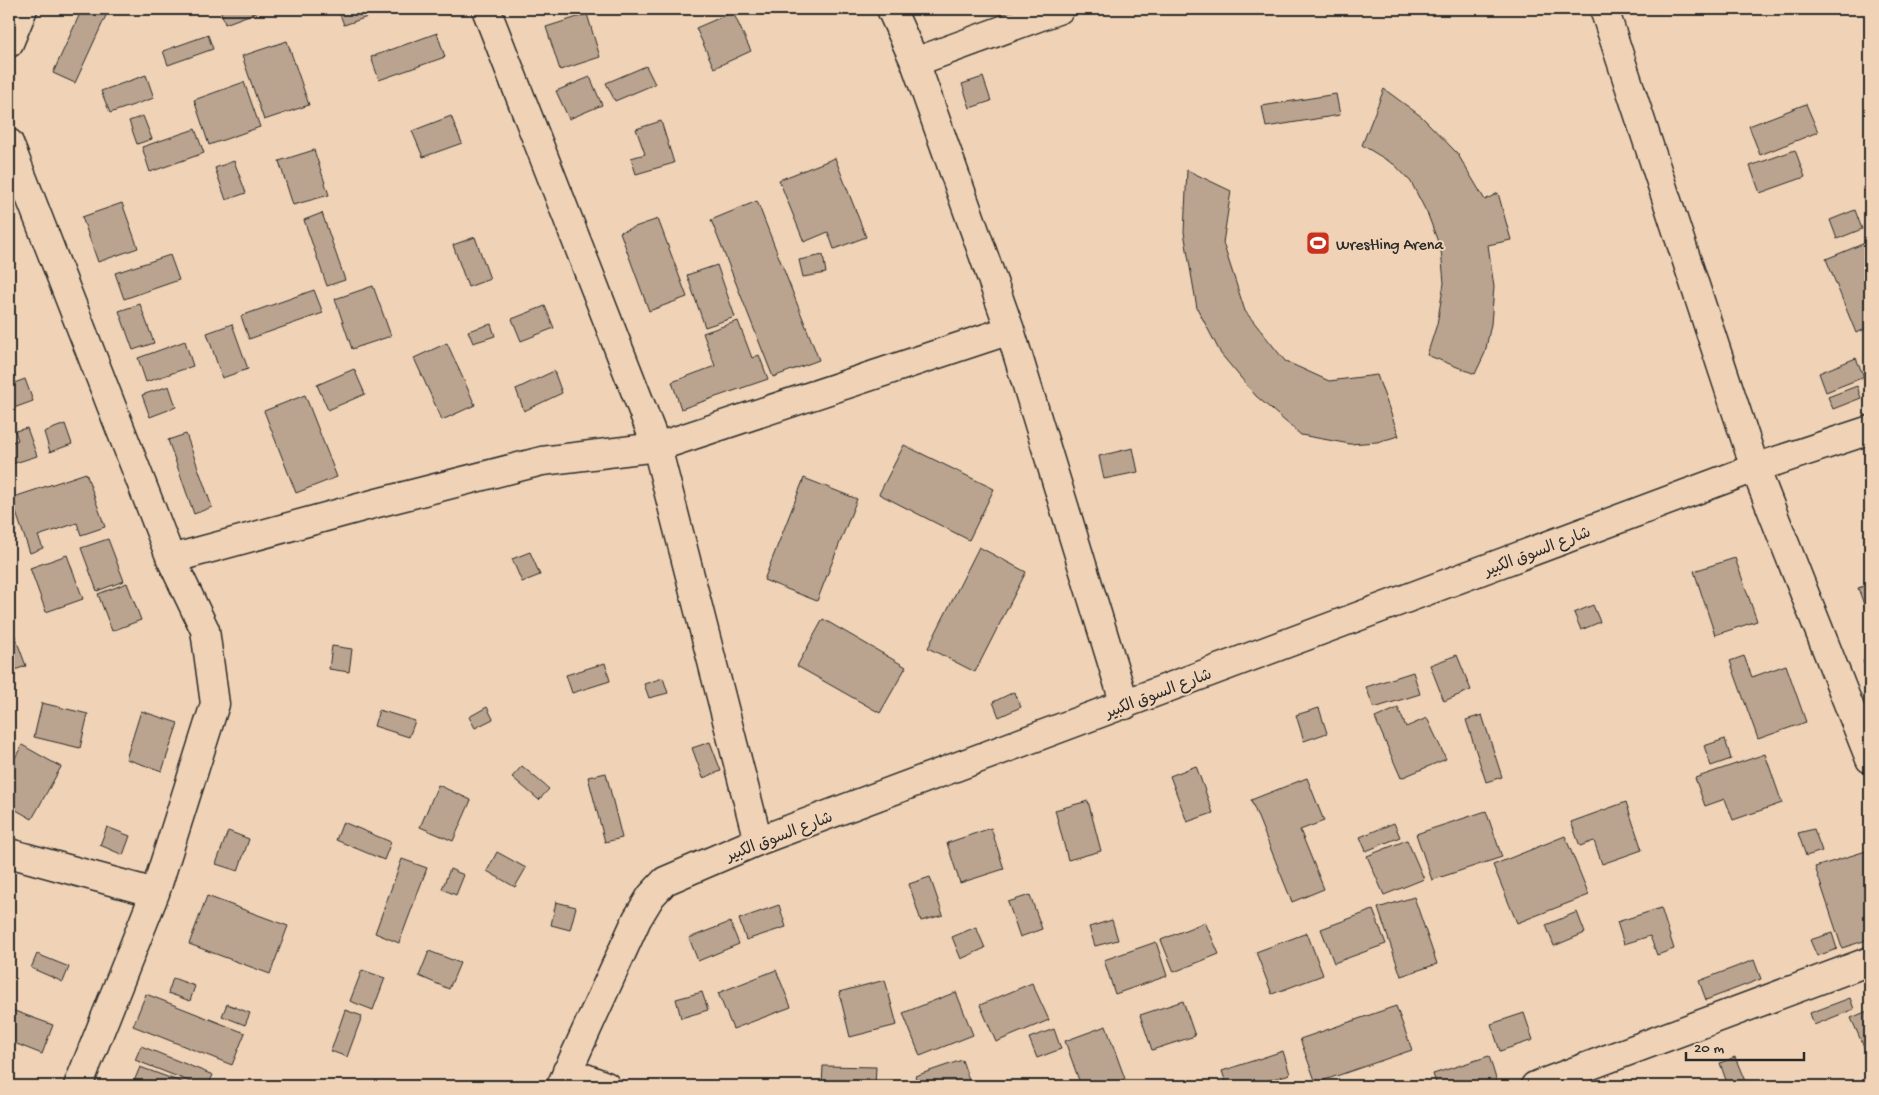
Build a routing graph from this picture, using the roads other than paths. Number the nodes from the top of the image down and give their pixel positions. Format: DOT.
graph roads {
  1 [pos="23,9"];
  2 [pos="486,9"];
  3 [pos="891,9"];
  4 [pos="1060,9"];
  5 [pos="1604,9"];
  6 [pos="9,43"];
  7 [pos="915,62"];
  8 [pos="9,144"];
  9 [pos="1010,330"];
  10 [pos="1870,430"];
  11 [pos="657,447"];
  12 [pos="1755,468"];
  13 [pos="171,558"];
  14 [pos="1125,705"];
  15 [pos="1870,759"];
  16 [pos="758,841"];
  17 [pos="9,853"];
  18 [pos="155,893"];
  19 [pos="1870,961"];
  20 [pos="564,1079"];
  21 [pos="78,1086"];
  22 [pos="606,1086"];
  23 [pos="1535,1086"];
  1 -- 6 [label="street"];
  2 -- 11 [label="street"];
  3 -- 7 [label="street"];
  4 -- 7 [label="street"];
  5 -- 12 [label="street"];
  7 -- 9 [label="street"];
  8 -- 13 [label="street"];
  9 -- 11 [label="street"];
  9 -- 14 [label="street"];
  10 -- 12 [label="street, شارع السوق الكبير"];
  11 -- 13 [label="street"];
  11 -- 16 [label="street"];
  12 -- 14 [label="street, شارع السوق الكبير"];
  12 -- 15 [label="street"];
  13 -- 18 [label="street"];
  14 -- 16 [label="street, شارع السوق الكبير"];
  16 -- 20 [label="street, شارع السوق الكبير"];
  17 -- 18 [label="street"];
  18 -- 21 [label="street"];
  19 -- 23 [label="street"];
  20 -- 22 [label="street"];
}
